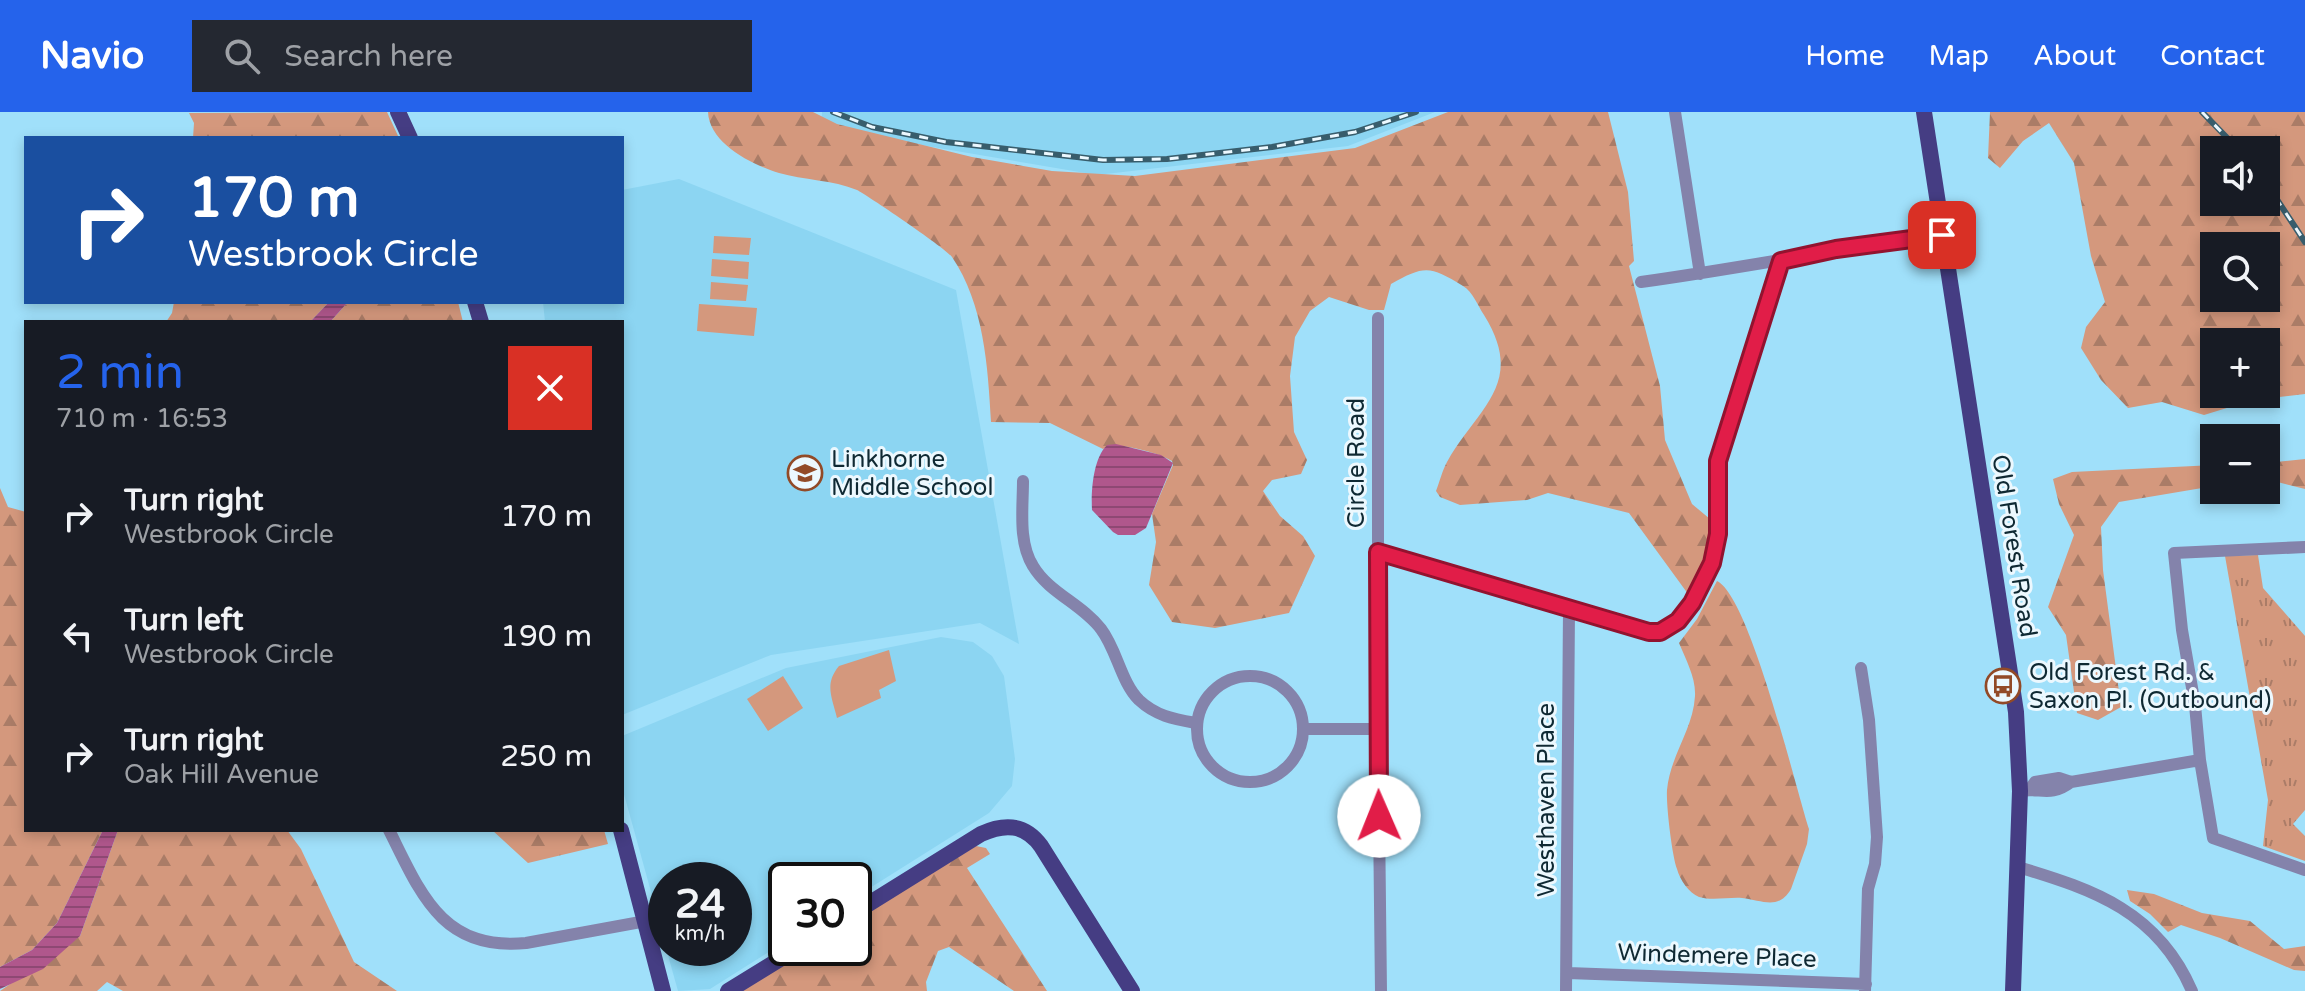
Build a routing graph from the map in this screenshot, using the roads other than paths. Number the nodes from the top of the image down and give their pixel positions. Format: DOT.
graph roads {
  1 [pos="398,112"];
  2 [pos="1675,112"];
  3 [pos="1924,112"];
  4 [pos="409,136"];
  5 [pos="1942,235"];
  6 [pos="1781,261"];
  7 [pos="1700,274"];
  8 [pos="1641,282"];
  9 [pos="1378,318"];
  10 [pos="1023,481"];
  11 [pos="2305,547"];
  12 [pos="1378,552"];
  13 [pos="1569,609"];
  14 [pos="1861,668"];
  15 [pos="1196,723"];
  16 [pos="1303,729"];
  17 [pos="1378,729"];
  18 [pos="2200,760"];
  19 [pos="2025,790"];
  20 [pos="390,832"];
  21 [pos="622,832"];
  22 [pos="2018,867"];
  23 [pos="2305,870"];
  24 [pos="872,902"];
  25 [pos="646,921"];
  26 [pos="769,966"];
  27 [pos="1568,973"];
  28 [pos="1866,987"];
  29 [pos="663,991"];
  30 [pos="728,991"];
  31 [pos="1132,991"];
  32 [pos="1381,991"];
  33 [pos="1566,991"];
  34 [pos="2013,991"];
  35 [pos="2192,991"];
  1 -- 4 [label="main road"];
  2 -- 7 [label="street"];
  3 -- 5 [label="main road, Old Forest Road"];
  5 -- 6 [label="street"];
  5 -- 19 [label="main road, Old Forest Road"];
  6 -- 7 [label="street"];
  6 -- 13 [label="street"];
  7 -- 8 [label="street"];
  9 -- 12 [label="street, Circle Road"];
  10 -- 15 [label="street"];
  11 -- 18 [label="street"];
  12 -- 13 [label="street"];
  12 -- 17 [label="street, Circle Road"];
  13 -- 27 [label="street, Westhaven Place"];
  14 -- 28 [label="street"];
  15 -- 16 [label="street"];
  15 -- 16 [label="street"];
  16 -- 17 [label="street"];
  17 -- 32 [label="street, Circle Road"];
  18 -- 19 [label="street"];
  18 -- 23 [label="street"];
  19 -- 22 [label="main road, Old Forest Road"];
  20 -- 25 [label="street"];
  21 -- 25 [label="main road"];
  22 -- 34 [label="main road, Old Forest Road"];
  22 -- 35 [label="street"];
  24 -- 31 [label="main road"];
  25 -- 29 [label="main road"];
  26 -- 30 [label="main road"];
  27 -- 28 [label="street, Windemere Place"];
  27 -- 33 [label="street, Westhaven Place"];
}
